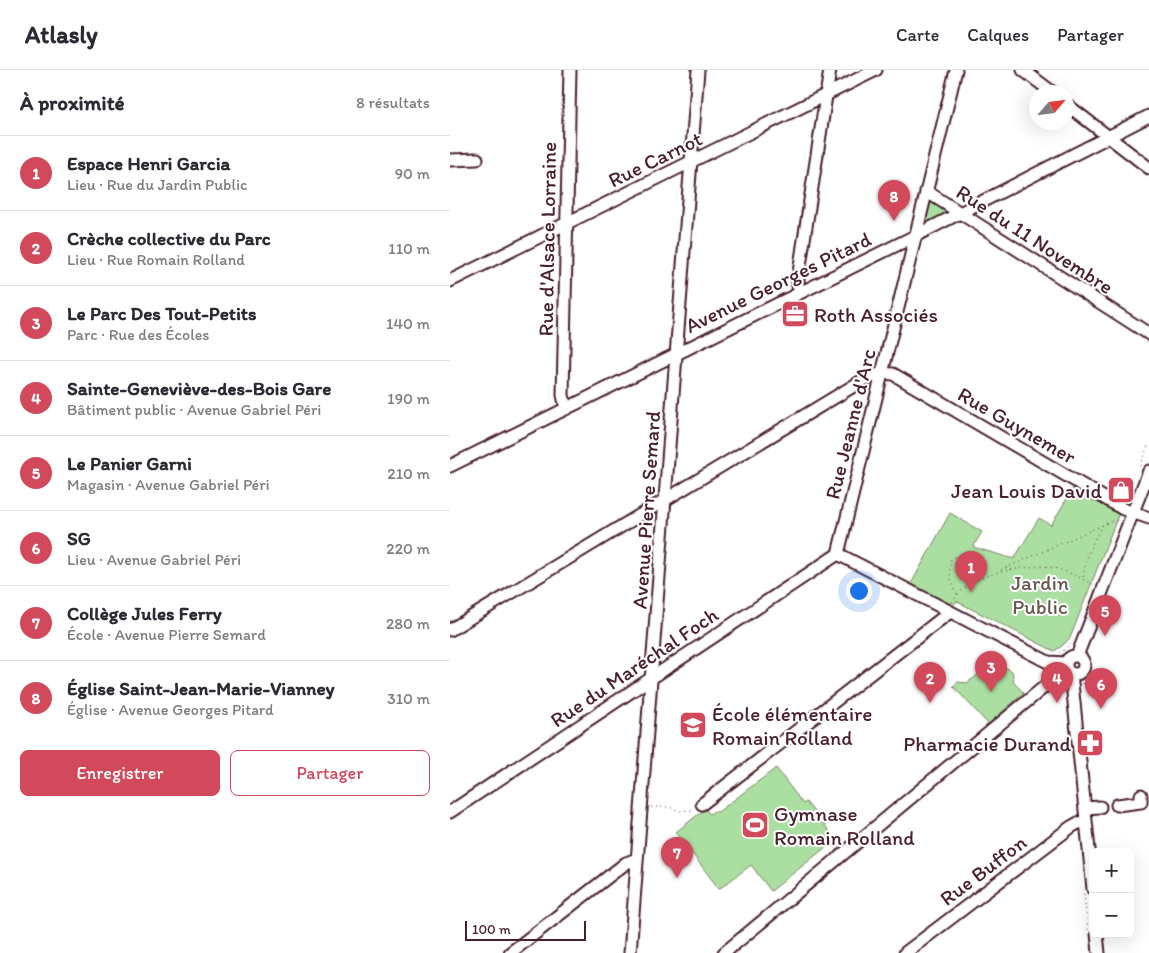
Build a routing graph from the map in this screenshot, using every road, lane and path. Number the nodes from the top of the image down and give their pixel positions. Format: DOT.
graph roads {
  1 [pos="570,70"];
  2 [pos="698,70"];
  3 [pos="830,70"];
  4 [pos="876,70"];
  5 [pos="956,70"];
  6 [pos="1023,70"];
  7 [pos="1043,85"];
  8 [pos="826,95"];
  9 [pos="1074,110"];
  10 [pos="1149,116"];
  11 [pos="1108,136"];
  12 [pos="477,159"];
  13 [pos="450,160"];
  14 [pos="691,162"];
  15 [pos="1149,168"];
  16 [pos="926,191"];
  17 [pos="960,212"];
  18 [pos="567,223"];
  19 [pos="915,236"];
  20 [pos="450,281"];
  21 [pos="800,292"];
  22 [pos="1149,334"];
  23 [pos="676,354"];
  24 [pos="882,372"];
  25 [pos="566,409"];
  26 [pos="451,464"];
  27 [pos="1149,471"];
  28 [pos="665,500"];
  29 [pos="1133,513"];
  30 [pos="1149,518"];
  31 [pos="1120,520"];
  32 [pos="1103,525"];
  33 [pos="838,554"];
  34 [pos="998,572"];
  35 [pos="988,575"];
  36 [pos="1082,579"];
  37 [pos="1103,587"];
  38 [pos="957,595"];
  39 [pos="948,612"];
  40 [pos="450,630"];
  41 [pos="1084,661"];
  42 [pos="1048,662"];
  43 [pos="1068,668"];
  44 [pos="652,678"];
  45 [pos="1055,678"];
  46 [pos="1081,688"];
  47 [pos="1140,796"];
  48 [pos="702,804"];
  49 [pos="1117,805"];
  50 [pos="642,806"];
  51 [pos="1100,806"];
  52 [pos="1084,808"];
  53 [pos="450,812"];
  54 [pos="1086,822"];
  55 [pos="1089,851"];
  56 [pos="637,859"];
  57 [pos="1097,938"];
  58 [pos="510,953"];
  59 [pos="630,953"];
  60 [pos="724,953"];
  61 [pos="905,953"];
  62 [pos="1099,953"];
  1 -- 18 [label="street, Rue d'Alsace Lorraine"];
  2 -- 14 [label="street, Avenue Pierre Semard"];
  3 -- 8 [label="street"];
  4 -- 8 [label="street, Rue Carnot"];
  5 -- 16 [label="street, Rue Jeanne d'Arc"];
  6 -- 7 [label="street"];
  8 -- 14 [label="street, Rue Carnot"];
  8 -- 21 [label="street"];
  9 -- 11 [label="street"];
  10 -- 11 [label="street, Avenue Georges Pitard"];
  11 -- 15 [label="street"];
  11 -- 17 [label="street, Avenue Georges Pitard"];
  12 -- 13 [label="street"];
  14 -- 18 [label="street, Rue Carnot"];
  14 -- 23 [label="street, Avenue Pierre Semard"];
  16 -- 17 [label="street, Rue du 11 Novembre"];
  16 -- 19 [label="street, Rue Jeanne d'Arc"];
  17 -- 19 [label="street, Avenue Georges Pitard"];
  17 -- 22 [label="street, Rue du 11 Novembre"];
  18 -- 20 [label="street, Rue Carnot"];
  18 -- 25 [label="street, Rue d'Alsace Lorraine"];
  19 -- 21 [label="street, Avenue Georges Pitard"];
  19 -- 24 [label="street, Rue Jeanne d'Arc"];
  21 -- 23 [label="street, Avenue Georges Pitard"];
  23 -- 25 [label="street, Avenue Georges Pitard"];
  23 -- 28 [label="street, Avenue Pierre Semard"];
  24 -- 28 [label="street"];
  24 -- 29 [label="street, Rue Guynemer"];
  24 -- 33 [label="street, Rue Jeanne d'Arc"];
  25 -- 26 [label="street, Avenue Georges Pitard"];
  27 -- 29 [label="street"];
  28 -- 40 [label="street"];
  28 -- 44 [label="street, Avenue Pierre Semard"];
  29 -- 30 [label="street, Rue Guynemer"];
  29 -- 37 [label="street"];
  31 -- 32 [label="path"];
  32 -- 34 [label="path"];
  32 -- 36 [label="path"];
  33 -- 39 [label="street"];
  33 -- 44 [label="street, Rue du Maréchal Foch"];
  34 -- 35 [label="path"];
  34 -- 36 [label="path"];
  35 -- 38 [label="path"];
  35 -- 38 [label="path"];
  36 -- 37 [label="path"];
  37 -- 41 [label="street"];
  38 -- 39 [label="path"];
  39 -- 42 [label="street"];
  39 -- 48 [label="street"];
  41 -- 43 [label="street"];
  41 -- 43 [label="street"];
  41 -- 46 [label="path"];
  42 -- 43 [label="street"];
  42 -- 45 [label="street"];
  43 -- 45 [label="street"];
  43 -- 52 [label="street"];
  44 -- 50 [label="street, Avenue Pierre Semard"];
  44 -- 53 [label="street, Rue du Maréchal Foch"];
  45 -- 60 [label="street"];
  47 -- 49 [label="street"];
  48 -- 50 [label="path"];
  50 -- 56 [label="street, Avenue Pierre Semard"];
  51 -- 52 [label="street"];
  52 -- 54 [label="street"];
  54 -- 55 [label="street"];
  54 -- 61 [label="street, Rue Buffon"];
  56 -- 58 [label="street"];
  56 -- 59 [label="street, Avenue Pierre Semard"];
  57 -- 62 [label="street"];
}
